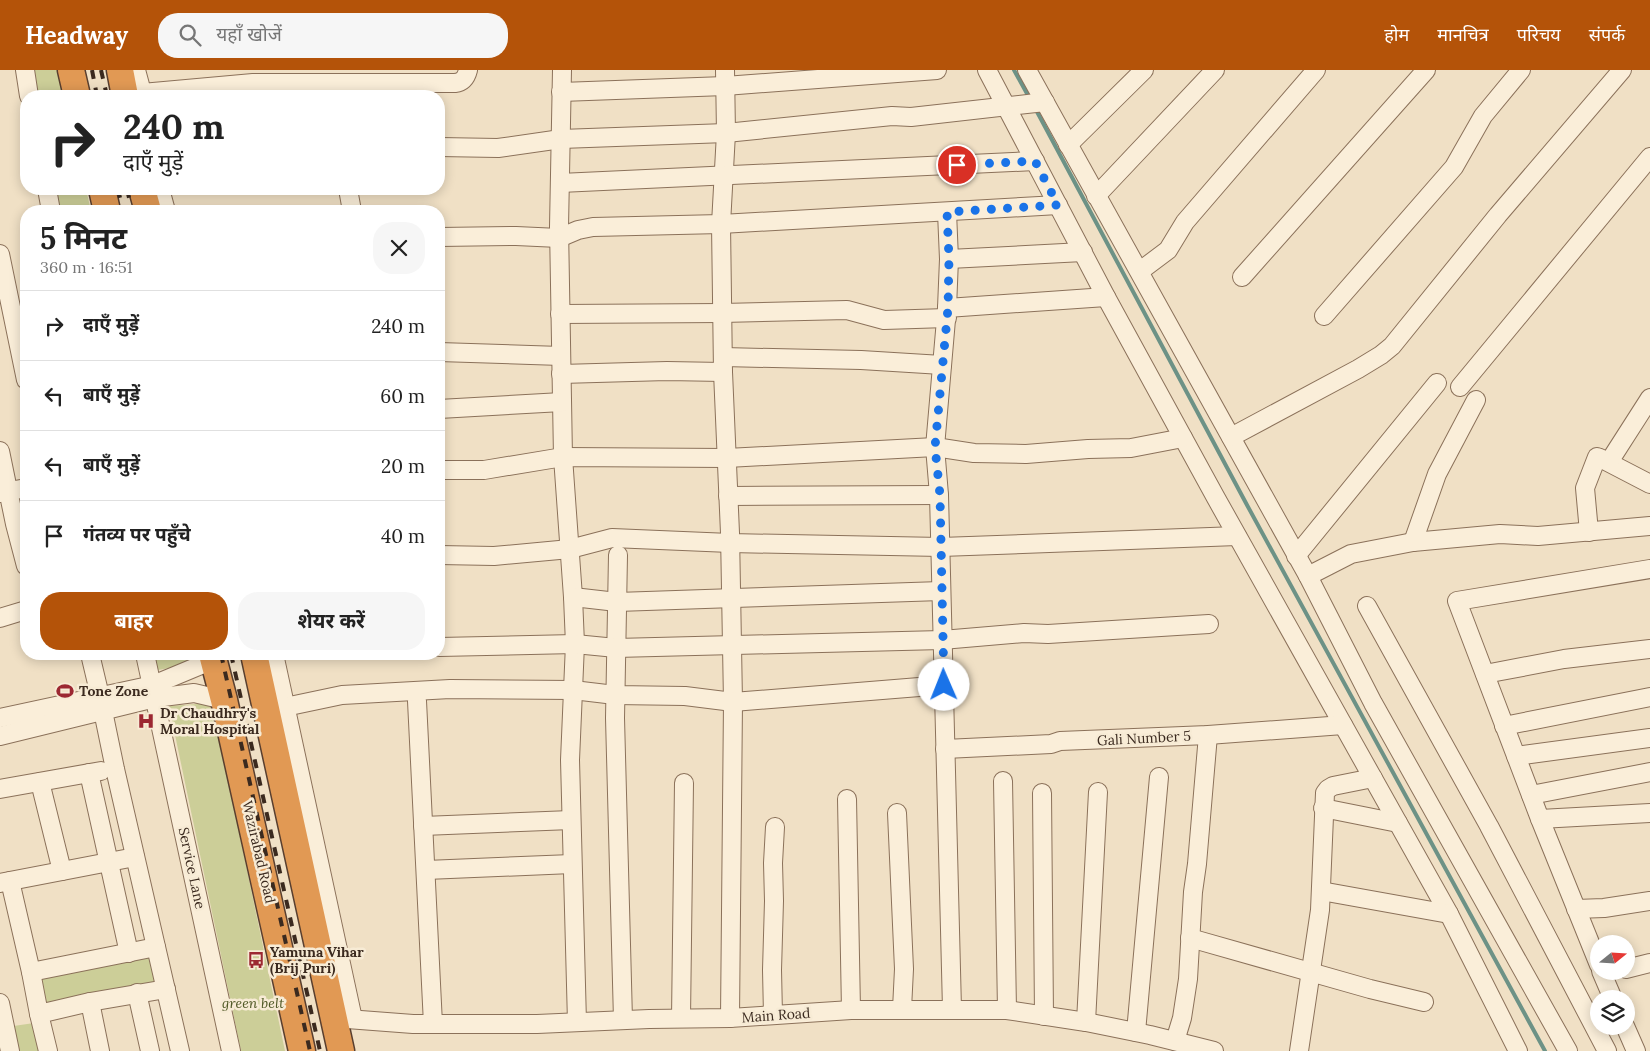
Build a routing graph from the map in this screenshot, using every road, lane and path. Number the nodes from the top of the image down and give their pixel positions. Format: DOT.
graph roads {
  1 [pos="24,70"];
  2 [pos="71,70"];
  3 [pos="120,70"];
  4 [pos="136,70"];
  5 [pos="468,70"];
  6 [pos="562,70"];
  7 [pos="937,70"];
  8 [pos="986,70"];
  9 [pos="1144,70"];
  10 [pos="1216,70"];
  11 [pos="1316,70"];
  12 [pos="1426,70"];
  13 [pos="1521,70"];
  14 [pos="1622,70"];
  15 [pos="1032,72"];
  16 [pos="253,76"];
  17 [pos="300,76"];
  18 [pos="337,76"];
  19 [pos="384,76"];
  20 [pos="427,76"];
  21 [pos="725,78"];
  22 [pos="29,90"];
  23 [pos="76,90"];
  24 [pos="134,90"];
  25 [pos="137,90"];
  26 [pos="168,90"];
  27 [pos="562,92"];
  28 [pos="1045,102"];
  29 [pos="1006,106"];
  30 [pos="726,133"];
  31 [pos="561,139"];
  32 [pos="1068,145"];
  33 [pos="445,147"];
  34 [pos="1650,157"];
  35 [pos="1035,161"];
  36 [pos="724,175"];
  37 [pos="560,183"];
  38 [pos="1096,196"];
  39 [pos="1058,205"];
  40 [pos="947,212"];
  41 [pos="721,224"];
  42 [pos="445,237"];
  43 [pos="559,238"];
  44 [pos="1083,252"];
  45 [pos="0,254"];
  46 [pos="949,259"];
  47 [pos="1140,271"];
  48 [pos="1242,277"];
  49 [pos="1106,297"];
  50 [pos="722,313"];
  51 [pos="947,313"];
  52 [pos="560,314"];
  53 [pos="1324,316"];
  54 [pos="8,334"];
  55 [pos="445,352"];
  56 [pos="561,356"];
  57 [pos="20,365"];
  58 [pos="723,365"];
  59 [pos="942,365"];
  60 [pos="561,374"];
  61 [pos="1437,383"];
  62 [pos="1460,387"];
  63 [pos="1650,398"];
  64 [pos="1476,400"];
  65 [pos="562,402"];
  66 [pos="445,409"];
  67 [pos="1231,437"];
  68 [pos="1183,438"];
  69 [pos="935,447"];
  70 [pos="0,451"];
  71 [pos="563,457"];
  72 [pos="727,458"];
  73 [pos="1600,458"];
  74 [pos="445,470"];
  75 [pos="1650,484"];
  76 [pos="20,489"];
  77 [pos="4,492"];
  78 [pos="940,495"];
  79 [pos="728,496"];
  80 [pos="1650,526"];
  81 [pos="1589,532"];
  82 [pos="1237,536"];
  83 [pos="1413,542"];
  84 [pos="730,543"];
  85 [pos="20,546"];
  86 [pos="941,547"];
  87 [pos="570,548"];
  88 [pos="445,555"];
  89 [pos="618,555"];
  90 [pos="1296,556"];
  91 [pos="1650,569"];
  92 [pos="1308,576"];
  93 [pos="942,591"];
  94 [pos="573,596"];
  95 [pos="730,598"];
  96 [pos="617,602"];
  97 [pos="1367,606"];
  98 [pos="20,612"];
  99 [pos="0,618"];
  100 [pos="1209,624"];
  101 [pos="942,640"];
  102 [pos="574,644"];
  103 [pos="731,646"];
  104 [pos="445,647"];
  105 [pos="616,648"];
  106 [pos="1650,649"];
  107 [pos="91,660"];
  108 [pos="146,660"];
  109 [pos="207,660"];
  110 [pos="213,660"];
  111 [pos="255,660"];
  112 [pos="275,660"];
  113 [pos="1485,674"];
  114 [pos="944,685"];
  115 [pos="573,690"];
  116 [pos="154,691"];
  117 [pos="616,695"];
  118 [pos="1650,697"];
  119 [pos="224,700"];
  120 [pos="417,701"];
  121 [pos="733,702"];
  122 [pos="102,703"];
  123 [pos="285,707"];
  124 [pos="0,718"];
  125 [pos="1343,725"];
  126 [pos="1504,726"];
  127 [pos="1208,735"];
  128 [pos="0,736"];
  129 [pos="1650,738"];
  130 [pos="945,749"];
  131 [pos="1516,756"];
  132 [pos="115,769"];
  133 [pos="1650,772"];
  134 [pos="89,773"];
  135 [pos="1159,777"];
  136 [pos="1372,778"];
  137 [pos="1003,781"];
  138 [pos="40,782"];
  139 [pos="684,783"];
  140 [pos="0,789"];
  141 [pos="1098,792"];
  142 [pos="1042,793"];
  143 [pos="1531,795"];
  144 [pos="848,799"];
  145 [pos="1323,808"];
  146 [pos="1650,812"];
  147 [pos="897,813"];
  148 [pos="1540,819"];
  149 [pos="571,820"];
  150 [pos="1398,823"];
  151 [pos="423,826"];
  152 [pos="775,827"];
  153 [pos="135,857"];
  154 [pos="109,862"];
  155 [pos="572,864"];
  156 [pos="426,870"];
  157 [pos="62,871"];
  158 [pos="5,882"];
  159 [pos="1321,890"];
  160 [pos="1650,901"];
  161 [pos="1576,909"];
  162 [pos="1449,914"];
  163 [pos="1190,938"];
  164 [pos="1590,938"];
  165 [pos="156,947"];
  166 [pos="129,952"];
  167 [pos="1650,963"];
  168 [pos="1635,967"];
  169 [pos="1310,971"];
  170 [pos="31,972"];
  171 [pos="166,989"];
  172 [pos="137,993"];
  173 [pos="90,1002"];
  174 [pos="1424,1002"];
  175 [pos="0,1003"];
  176 [pos="902,1009"];
  177 [pos="952,1009"];
  178 [pos="850,1010"];
  179 [pos="1007,1010"];
  180 [pos="39,1014"];
  181 [pos="773,1015"];
  182 [pos="1044,1016"];
  183 [pos="344,1018"];
  184 [pos="681,1018"];
  185 [pos="730,1018"];
  186 [pos="622,1020"];
  187 [pos="577,1022"];
  188 [pos="1086,1022"];
  189 [pos="433,1024"];
  190 [pos="1136,1032"];
  191 [pos="1630,1035"];
  192 [pos="1176,1041"];
  193 [pos="10,1051"];
  194 [pos="48,1051"];
  195 [pos="100,1051"];
  196 [pos="150,1051"];
  197 [pos="180,1051"];
  198 [pos="231,1051"];
  199 [pos="302,1051"];
  200 [pos="342,1051"];
  201 [pos="1214,1051"];
  202 [pos="1299,1051"];
  203 [pos="1518,1051"];
  204 [pos="1568,1051"];
  205 [pos="1607,1051"];
  206 [pos="1636,1051"];
  1 -- 22 [label="street"];
  2 -- 23 [label="highway"];
  3 -- 24 [label="highway"];
  4 -- 25 [label="street"];
  5 -- 20 [label="street"];
  6 -- 27 [label="street"];
  7 -- 21 [label="street"];
  8 -- 29 [label="street"];
  9 -- 32 [label="street"];
  10 -- 38 [label="street"];
  11 -- 47 [label="street"];
  12 -- 48 [label="street"];
  13 -- 53 [label="street"];
  14 -- 67 [label="street"];
  15 -- 28 [label="street"];
  16 -- 17 [label="street"];
  16 -- 26 [label="street"];
  17 -- 18 [label="street"];
  18 -- 19 [label="street"];
  19 -- 20 [label="street"];
  21 -- 27 [label="street"];
  21 -- 30 [label="street"];
  27 -- 31 [label="street"];
  28 -- 29 [label="street"];
  28 -- 32 [label="street"];
  29 -- 30 [label="street"];
  29 -- 35 [label="street"];
  30 -- 31 [label="street"];
  30 -- 36 [label="street"];
  31 -- 33 [label="street"];
  31 -- 37 [label="street"];
  32 -- 38 [label="street"];
  34 -- 62 [label="street"];
  35 -- 36 [label="street"];
  35 -- 39 [label="street"];
  36 -- 37 [label="street"];
  36 -- 41 [label="street"];
  37 -- 43 [label="street"];
  38 -- 47 [label="street"];
  39 -- 40 [label="street"];
  39 -- 44 [label="street"];
  40 -- 41 [label="street"];
  40 -- 46 [label="street"];
  41 -- 43 [label="street"];
  41 -- 50 [label="street"];
  42 -- 43 [label="street"];
  43 -- 52 [label="street"];
  44 -- 46 [label="street"];
  44 -- 49 [label="street"];
  45 -- 54 [label="street"];
  46 -- 51 [label="street"];
  47 -- 67 [label="street"];
  49 -- 51 [label="street"];
  49 -- 68 [label="street"];
  50 -- 51 [label="street"];
  50 -- 52 [label="street"];
  50 -- 58 [label="street"];
  51 -- 59 [label="street"];
  52 -- 56 [label="street"];
  54 -- 57 [label="street"];
  55 -- 56 [label="street"];
  56 -- 60 [label="street"];
  58 -- 59 [label="street"];
  58 -- 60 [label="street"];
  58 -- 72 [label="street"];
  59 -- 69 [label="street"];
  60 -- 65 [label="street"];
  61 -- 90 [label="street"];
  63 -- 73 [label="street"];
  64 -- 83 [label="street"];
  65 -- 66 [label="street"];
  65 -- 71 [label="street"];
  67 -- 90 [label="street"];
  68 -- 69 [label="street"];
  68 -- 82 [label="street"];
  69 -- 72 [label="street"];
  69 -- 78 [label="street"];
  70 -- 77 [label="street"];
  71 -- 72 [label="street"];
  71 -- 74 [label="street"];
  71 -- 87 [label="street"];
  72 -- 79 [label="street"];
  73 -- 75 [label="street"];
  73 -- 81 [label="street"];
  76 -- 77 [label="street"];
  77 -- 85 [label="street"];
  78 -- 79 [label="street"];
  78 -- 86 [label="street"];
  79 -- 84 [label="street"];
  80 -- 81 [label="street"];
  81 -- 83 [label="street"];
  82 -- 86 [label="street"];
  82 -- 125 [label="street"];
  83 -- 92 [label="street"];
  84 -- 86 [label="street"];
  84 -- 87 [label="street"];
  84 -- 95 [label="street"];
  86 -- 93 [label="street"];
  87 -- 88 [label="street"];
  87 -- 94 [label="street"];
  89 -- 96 [label="street"];
  90 -- 92 [label="street"];
  91 -- 113 [label="street"];
  92 -- 204 [label="street"];
  93 -- 95 [label="street"];
  93 -- 101 [label="street"];
  94 -- 96 [label="street"];
  94 -- 102 [label="street"];
  95 -- 96 [label="street"];
  95 -- 103 [label="street"];
  96 -- 105 [label="street"];
  97 -- 205 [label="street"];
  98 -- 99 [label="street"];
  100 -- 101 [label="street"];
  101 -- 103 [label="street"];
  101 -- 114 [label="street"];
  102 -- 104 [label="street"];
  102 -- 105 [label="street"];
  102 -- 115 [label="street"];
  103 -- 105 [label="street"];
  103 -- 121 [label="street"];
  105 -- 117 [label="street"];
  106 -- 113 [label="street"];
  107 -- 122 [label="street"];
  108 -- 116 [label="street, Service Lane"];
  109 -- 116 [label="street"];
  110 -- 119 [label="highway, Wazirabad Road"];
  111 -- 183 [label="highway"];
  112 -- 123 [label="street"];
  113 -- 126 [label="street"];
  114 -- 121 [label="street"];
  114 -- 130 [label="street"];
  115 -- 117 [label="street"];
  115 -- 123 [label="street"];
  115 -- 149 [label="street"];
  116 -- 119 [label="street"];
  116 -- 122 [label="street"];
  116 -- 198 [label="street, Service Lane"];
  117 -- 121 [label="street"];
  117 -- 186 [label="street"];
  118 -- 126 [label="street"];
  119 -- 199 [label="highway, Wazirabad Road"];
  120 -- 151 [label="street"];
  121 -- 185 [label="street"];
  122 -- 124 [label="street"];
  122 -- 128 [label="street"];
  122 -- 132 [label="street"];
  123 -- 183 [label="street"];
  125 -- 127 [label="street, Gali Number 5"];
  125 -- 136 [label="street"];
  126 -- 131 [label="street"];
  127 -- 130 [label="street, Gali Number 5"];
  127 -- 163 [label="street"];
  129 -- 131 [label="street"];
  130 -- 177 [label="street"];
  131 -- 143 [label="street"];
  132 -- 134 [label="street"];
  132 -- 153 [label="street"];
  133 -- 143 [label="street"];
  134 -- 138 [label="street"];
  134 -- 154 [label="street"];
  135 -- 190 [label="street"];
  136 -- 145 [label="street"];
  136 -- 150 [label="street"];
  137 -- 179 [label="street"];
  138 -- 140 [label="street"];
  138 -- 157 [label="street"];
  139 -- 184 [label="street"];
  141 -- 188 [label="street"];
  142 -- 182 [label="street"];
  143 -- 148 [label="street"];
  144 -- 178 [label="street"];
  145 -- 150 [label="street"];
  145 -- 159 [label="street"];
  146 -- 148 [label="street"];
  147 -- 176 [label="street"];
  148 -- 161 [label="street"];
  149 -- 151 [label="street"];
  149 -- 155 [label="street"];
  150 -- 162 [label="street"];
  151 -- 156 [label="street"];
  152 -- 181 [label="street"];
  153 -- 154 [label="street"];
  153 -- 165 [label="street"];
  154 -- 157 [label="street"];
  154 -- 166 [label="street"];
  155 -- 156 [label="street"];
  155 -- 187 [label="street"];
  156 -- 189 [label="street"];
  157 -- 158 [label="street"];
  158 -- 170 [label="street"];
  159 -- 162 [label="street"];
  159 -- 169 [label="street"];
  160 -- 161 [label="street"];
  161 -- 164 [label="street"];
  162 -- 203 [label="street"];
  163 -- 169 [label="street"];
  163 -- 192 [label="street"];
  165 -- 166 [label="street"];
  165 -- 171 [label="street"];
  166 -- 170 [label="street"];
  167 -- 168 [label="street"];
  169 -- 174 [label="street"];
  169 -- 202 [label="street"];
  170 -- 180 [label="street"];
  171 -- 172 [label="street"];
  171 -- 197 [label="street"];
  172 -- 173 [label="street"];
  172 -- 196 [label="street"];
  173 -- 180 [label="street"];
  173 -- 195 [label="street"];
  175 -- 193 [label="street"];
  176 -- 177 [label="street, Main Road"];
  176 -- 178 [label="street, Main Road"];
  177 -- 179 [label="street, Main Road"];
  178 -- 181 [label="street, Main Road"];
  179 -- 182 [label="street, Main Road"];
  180 -- 194 [label="street"];
  181 -- 185 [label="street, Main Road"];
  182 -- 188 [label="street, Main Road"];
  183 -- 189 [label="street, Main Road"];
  183 -- 200 [label="highway"];
  184 -- 185 [label="street, Main Road"];
  184 -- 186 [label="street, Main Road"];
  186 -- 187 [label="street, Main Road"];
  187 -- 189 [label="street, Main Road"];
  188 -- 190 [label="street, Main Road"];
  190 -- 192 [label="street, Main Road"];
  191 -- 206 [label="street"];
  192 -- 201 [label="street, Main Road"];
}
